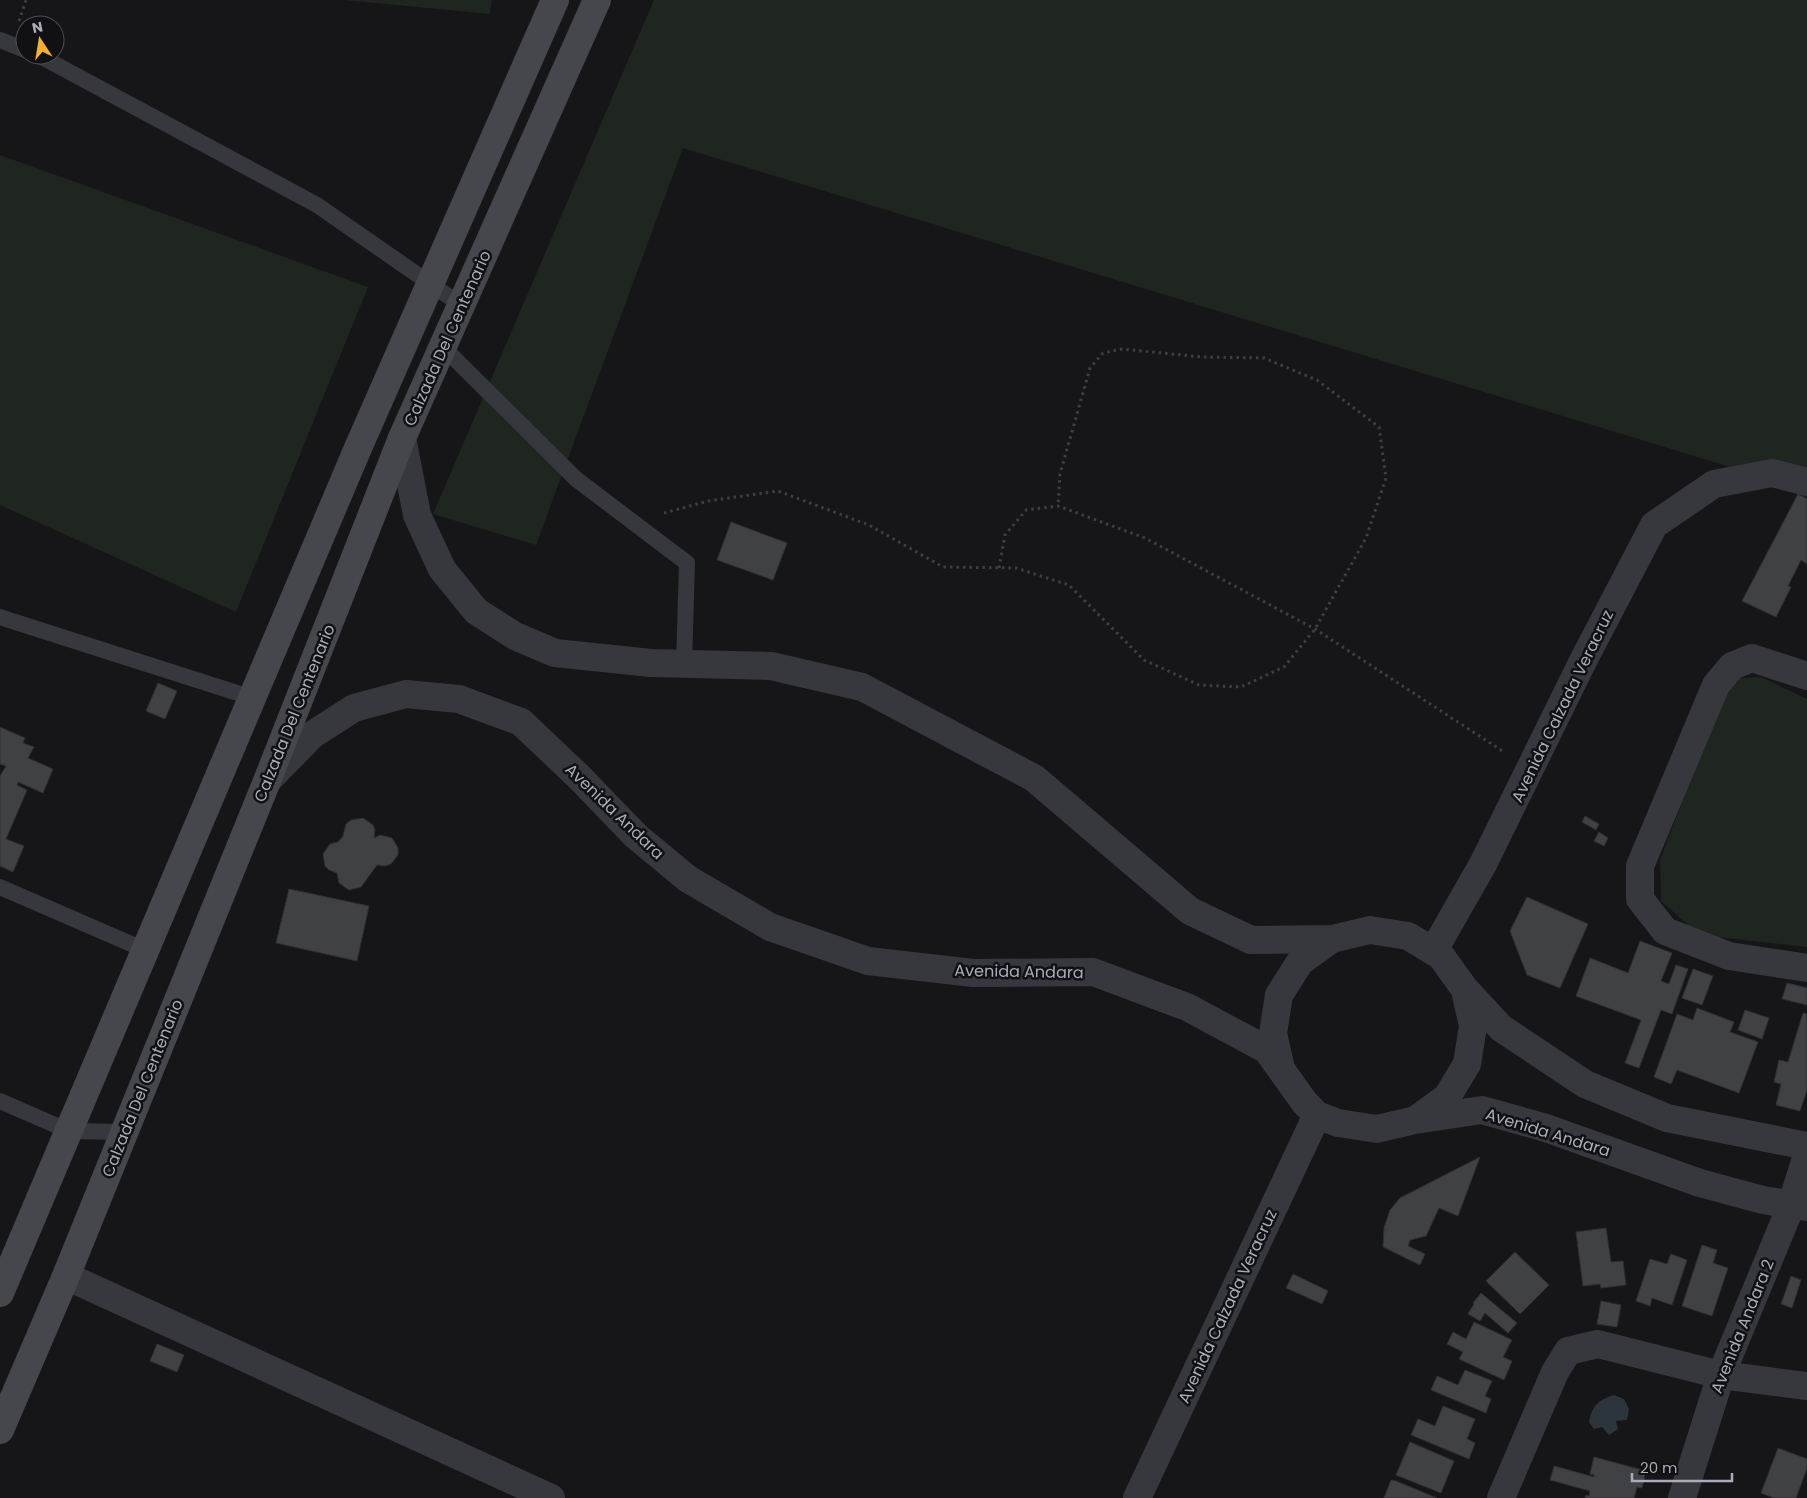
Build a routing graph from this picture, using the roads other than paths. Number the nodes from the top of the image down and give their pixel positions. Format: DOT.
graph roads {
  1 [pos="555,0"];
  2 [pos="597,0"];
  3 [pos="0,40"];
  4 [pos="15,46"];
  5 [pos="57,65"];
  6 [pos="430,285"];
  7 [pos="461,305"];
  8 [pos="411,327"];
  9 [pos="443,346"];
  10 [pos="402,438"];
  11 [pos="1807,482"];
  12 [pos="0,617"];
  13 [pos="684,664"];
  14 [pos="1807,676"];
  15 [pos="253,698"];
  16 [pos="267,781"];
  17 [pos="0,887"];
  18 [pos="1332,939"];
  19 [pos="145,950"];
  20 [pos="1434,950"];
  21 [pos="1807,968"];
  22 [pos="1464,988"];
  23 [pos="1282,1071"];
  24 [pos="0,1101"];
  25 [pos="1317,1115"];
  26 [pos="1415,1120"];
  27 [pos="69,1131"];
  28 [pos="124,1132"];
  29 [pos="1807,1146"];
  30 [pos="1807,1155"];
  31 [pos="1799,1207"];
  32 [pos="66,1276"];
  33 [pos="0,1293"];
  34 [pos="1721,1374"];
  35 [pos="1807,1386"];
  36 [pos="0,1430"];
  37 [pos="551,1498"];
  38 [pos="1137,1498"];
  39 [pos="1501,1498"];
  40 [pos="1682,1498"];
  1 -- 6 [label="main road"];
  2 -- 7 [label="main road, Calzada Del Centenario"];
  3 -- 4 [label="lane"];
  5 -- 6 [label="lane"];
  6 -- 7 [label="lane"];
  6 -- 8 [label="main road"];
  7 -- 9 [label="main road, Calzada Del Centenario"];
  8 -- 9 [label="main road"];
  8 -- 15 [label="main road"];
  9 -- 10 [label="main road, Calzada Del Centenario"];
  9 -- 13 [label="lane"];
  10 -- 13 [label="street"];
  10 -- 16 [label="main road, Calzada Del Centenario"];
  11 -- 20 [label="street, Avenida Calzada Veracruz"];
  12 -- 15 [label="lane"];
  13 -- 18 [label="street"];
  14 -- 21 [label="street"];
  15 -- 19 [label="main road"];
  16 -- 23 [label="street, Avenida Andara"];
  16 -- 28 [label="main road, Calzada Del Centenario"];
  17 -- 19 [label="lane"];
  18 -- 20 [label="street"];
  18 -- 23 [label="street"];
  19 -- 27 [label="main road"];
  20 -- 22 [label="street"];
  22 -- 26 [label="street"];
  22 -- 29 [label="street"];
  23 -- 25 [label="street, Avenida Andara"];
  24 -- 27 [label="lane"];
  25 -- 26 [label="street, Avenida Andara"];
  25 -- 38 [label="street, Avenida Calzada Veracruz"];
  26 -- 31 [label="street, Avenida Andara"];
  27 -- 28 [label="lane"];
  27 -- 33 [label="main road"];
  28 -- 32 [label="main road, Calzada Del Centenario"];
  30 -- 31 [label="street, Avenida Andara 2"];
  31 -- 34 [label="street, Avenida Andara 2"];
  32 -- 36 [label="main road, Calzada Del Centenario"];
  32 -- 37 [label="street"];
  34 -- 35 [label="street"];
  34 -- 39 [label="street"];
  34 -- 40 [label="street, Avenida Andara 2"];
}
